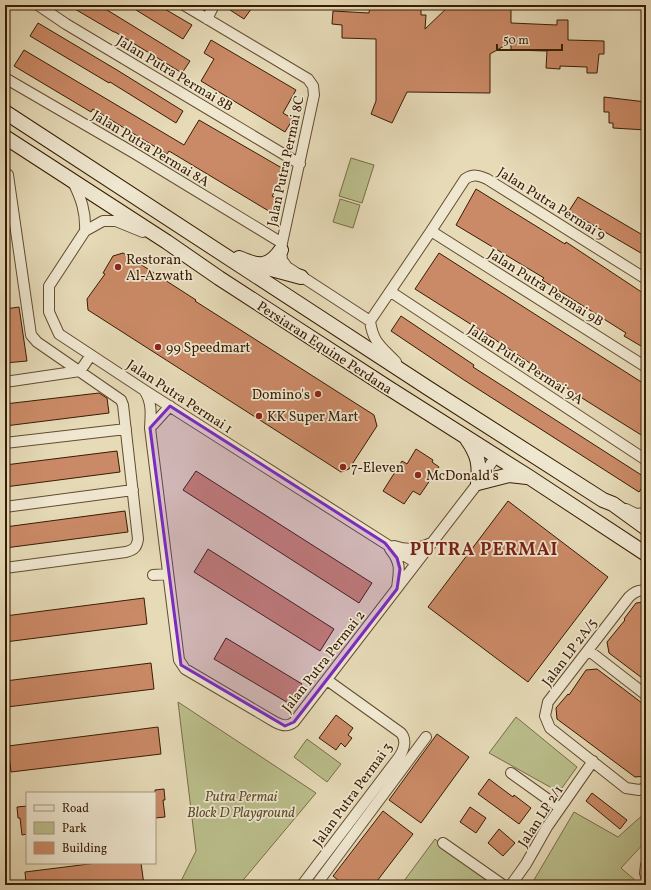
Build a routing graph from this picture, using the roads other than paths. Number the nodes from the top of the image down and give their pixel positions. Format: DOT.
graph roads {
  1 [pos="38,5"];
  2 [pos="184,5"];
  3 [pos="214,5"];
  4 [pos="207,18"];
  5 [pos="5,78"];
  6 [pos="5,112"];
  7 [pos="5,137"];
  8 [pos="300,164"];
  9 [pos="5,175"];
  10 [pos="72,182"];
  11 [pos="85,231"];
  12 [pos="431,231"];
  13 [pos="167,242"];
  14 [pos="204,242"];
  15 [pos="281,247"];
  16 [pos="254,265"];
  17 [pos="301,277"];
  18 [pos="646,279"];
  19 [pos="391,292"];
  20 [pos="370,321"];
  21 [pos="91,355"];
  22 [pos="646,367"];
  23 [pos="80,372"];
  24 [pos="405,373"];
  25 [pos="5,382"];
  26 [pos="428,388"];
  27 [pos="144,390"];
  28 [pos="170,406"];
  29 [pos="150,428"];
  30 [pos="126,429"];
  31 [pos="464,435"];
  32 [pos="5,443"];
  33 [pos="496,456"];
  34 [pos="646,460"];
  35 [pos="529,477"];
  36 [pos="478,483"];
  37 [pos="133,490"];
  38 [pos="608,502"];
  39 [pos="5,506"];
  40 [pos="646,513"];
  41 [pos="646,528"];
  42 [pos="433,542"];
  43 [pos="385,543"];
  44 [pos="646,554"];
  45 [pos="416,563"];
  46 [pos="5,568"];
  47 [pos="168,574"];
  48 [pos="153,575"];
  49 [pos="397,589"];
  50 [pos="646,591"];
  51 [pos="588,650"];
  52 [pos="327,680"];
  53 [pos="646,695"];
  54 [pos="426,737"];
  55 [pos="592,761"];
  56 [pos="511,773"];
  57 [pos="646,788"];
  58 [pos="560,808"];
  59 [pos="443,843"];
  60 [pos="646,866"];
  61 [pos="646,876"];
  62 [pos="302,885"];
  63 [pos="316,885"];
  64 [pos="503,885"];
  65 [pos="511,885"];
  1 -- 8 [label="street, Jalan Putra Permai 8B"];
  2 -- 4 [label="street, Jalan Putra Permai 8C"];
  3 -- 4 [label="street"];
  4 -- 8 [label="street, Jalan Putra Permai 8C"];
  5 -- 15 [label="street, Jalan Putra Permai 8A"];
  6 -- 14 [label="street, Persiaran Equine Perdana"];
  7 -- 10 [label="street, Persiaran Equine Perdana"];
  8 -- 15 [label="street, Jalan Putra Permai 8C"];
  9 -- 23 [label="street"];
  10 -- 11 [label="street"];
  10 -- 13 [label="street, Persiaran Equine Perdana"];
  11 -- 13 [label="street, Jalan Putra Permai 1"];
  11 -- 21 [label="street, Jalan Putra Permai 1"];
  12 -- 18 [label="street, Jalan Putra Permai 9"];
  12 -- 19 [label="street, Jalan Putra Permai 9"];
  12 -- 22 [label="street, Jalan Putra Permai 9B"];
  13 -- 31 [label="street, Persiaran Equine Perdana"];
  14 -- 16 [label="street"];
  14 -- 24 [label="street, Persiaran Equine Perdana"];
  15 -- 16 [label="street"];
  15 -- 17 [label="street"];
  16 -- 17 [label="street"];
  17 -- 20 [label="street"];
  19 -- 20 [label="street, Jalan Putra Permai 9"];
  19 -- 34 [label="street, Jalan Putra Permai 9A"];
  20 -- 24 [label="street"];
  21 -- 23 [label="street"];
  21 -- 27 [label="street, Jalan Putra Permai 1"];
  23 -- 25 [label="street"];
  23 -- 30 [label="street"];
  24 -- 26 [label="street, Persiaran Equine Perdana"];
  26 -- 33 [label="street"];
  26 -- 38 [label="street, Persiaran Equine Perdana"];
  27 -- 28 [label="street, Jalan Putra Permai 1"];
  27 -- 29 [label="street, Jalan Putra Permai 2"];
  28 -- 29 [label="street"];
  28 -- 43 [label="street, Jalan Putra Permai 1"];
  29 -- 47 [label="street, Jalan Putra Permai 2"];
  30 -- 32 [label="street"];
  30 -- 37 [label="street"];
  31 -- 33 [label="street, Persiaran Equine Perdana"];
  31 -- 36 [label="street"];
  33 -- 35 [label="street, Persiaran Equine Perdana"];
  33 -- 36 [label="street, Jalan Putra Permai 2"];
  33 -- 38 [label="street"];
  35 -- 36 [label="street"];
  35 -- 44 [label="street, Persiaran Equine Perdana"];
  36 -- 42 [label="street, Jalan Putra Permai 2"];
  37 -- 39 [label="street"];
  37 -- 46 [label="street"];
  38 -- 40 [label="street"];
  38 -- 41 [label="street, Persiaran Equine Perdana"];
  42 -- 43 [label="street, Jalan Putra Permai 1"];
  42 -- 45 [label="street, Jalan Putra Permai 2"];
  43 -- 45 [label="street, Jalan Putra Permai 1"];
  43 -- 49 [label="street, Jalan Putra Permai 1"];
  45 -- 49 [label="street, Jalan Putra Permai 2"];
  47 -- 48 [label="street"];
  47 -- 52 [label="street, Jalan Putra Permai 2"];
  49 -- 52 [label="street, Jalan Putra Permai 2"];
  50 -- 51 [label="street, Jalan LP 2A/5"];
  51 -- 53 [label="street"];
  51 -- 55 [label="street, Jalan LP 2A/5"];
  52 -- 62 [label="street, Jalan Putra Permai 3"];
  54 -- 63 [label="street"];
  55 -- 57 [label="street"];
  55 -- 58 [label="street, Jalan LP 2/1"];
  56 -- 58 [label="street"];
  58 -- 65 [label="street, Jalan LP 2/1"];
  59 -- 64 [label="street"];
  60 -- 61 [label="street"];
}
